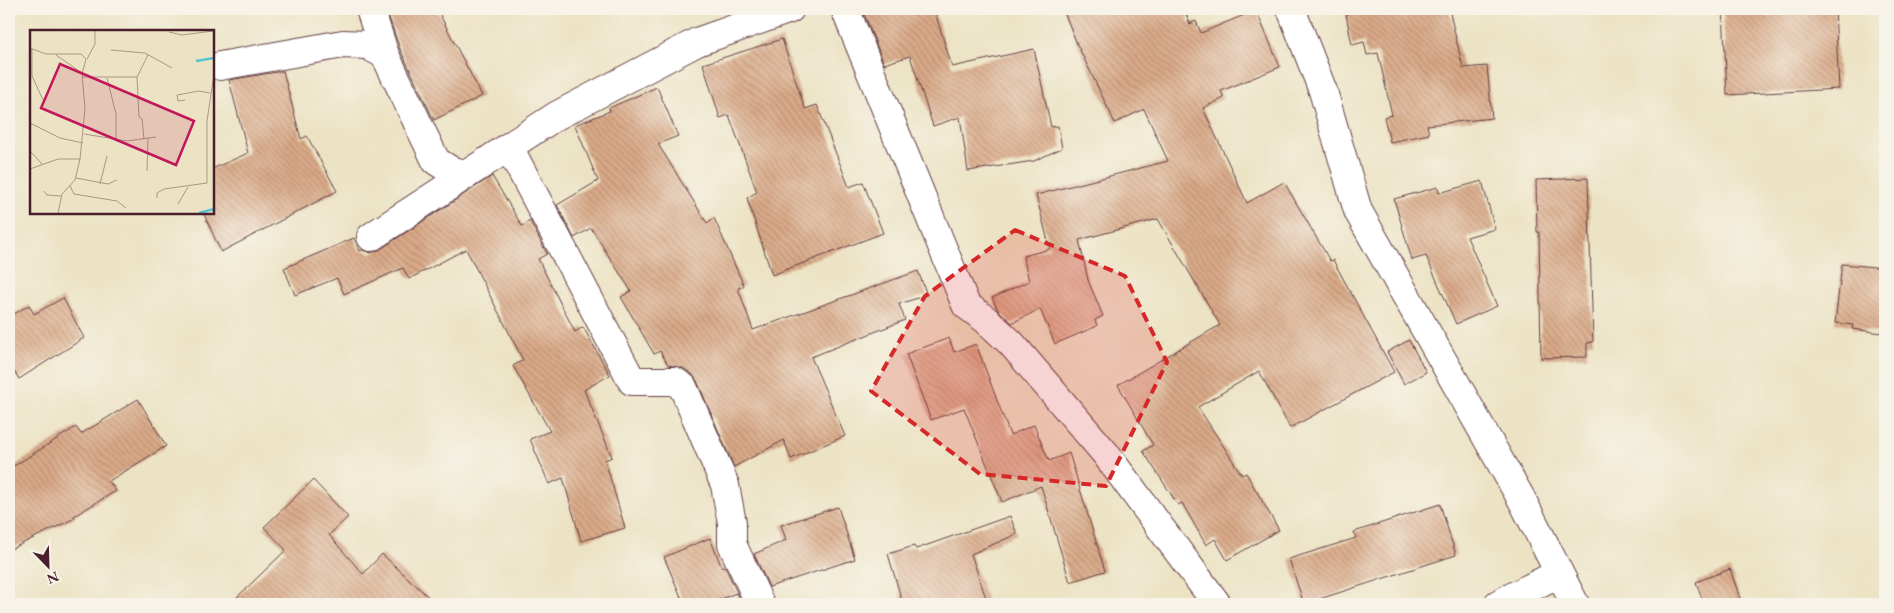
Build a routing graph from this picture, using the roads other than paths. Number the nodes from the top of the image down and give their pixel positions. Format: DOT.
graph roads {
  1 [pos="370,9"];
  2 [pos="790,9"];
  3 [pos="845,9"];
  4 [pos="1291,9"];
  5 [pos="385,54"];
  6 [pos="220,66"];
  7 [pos="509,147"];
  8 [pos="467,174"];
  9 [pos="372,237"];
  10 [pos="1559,573"];
  11 [pos="760,604"];
  12 [pos="1217,604"];
  13 [pos="1498,604"];
  14 [pos="1575,604"];
  1 -- 5 [label="street"];
  2 -- 7 [label="street"];
  3 -- 12 [label="street"];
  4 -- 10 [label="street"];
  5 -- 6 [label="street"];
  5 -- 8 [label="street"];
  7 -- 8 [label="street"];
  7 -- 11 [label="street"];
  8 -- 9 [label="street"];
  10 -- 13 [label="street"];
  10 -- 14 [label="street"];
}
